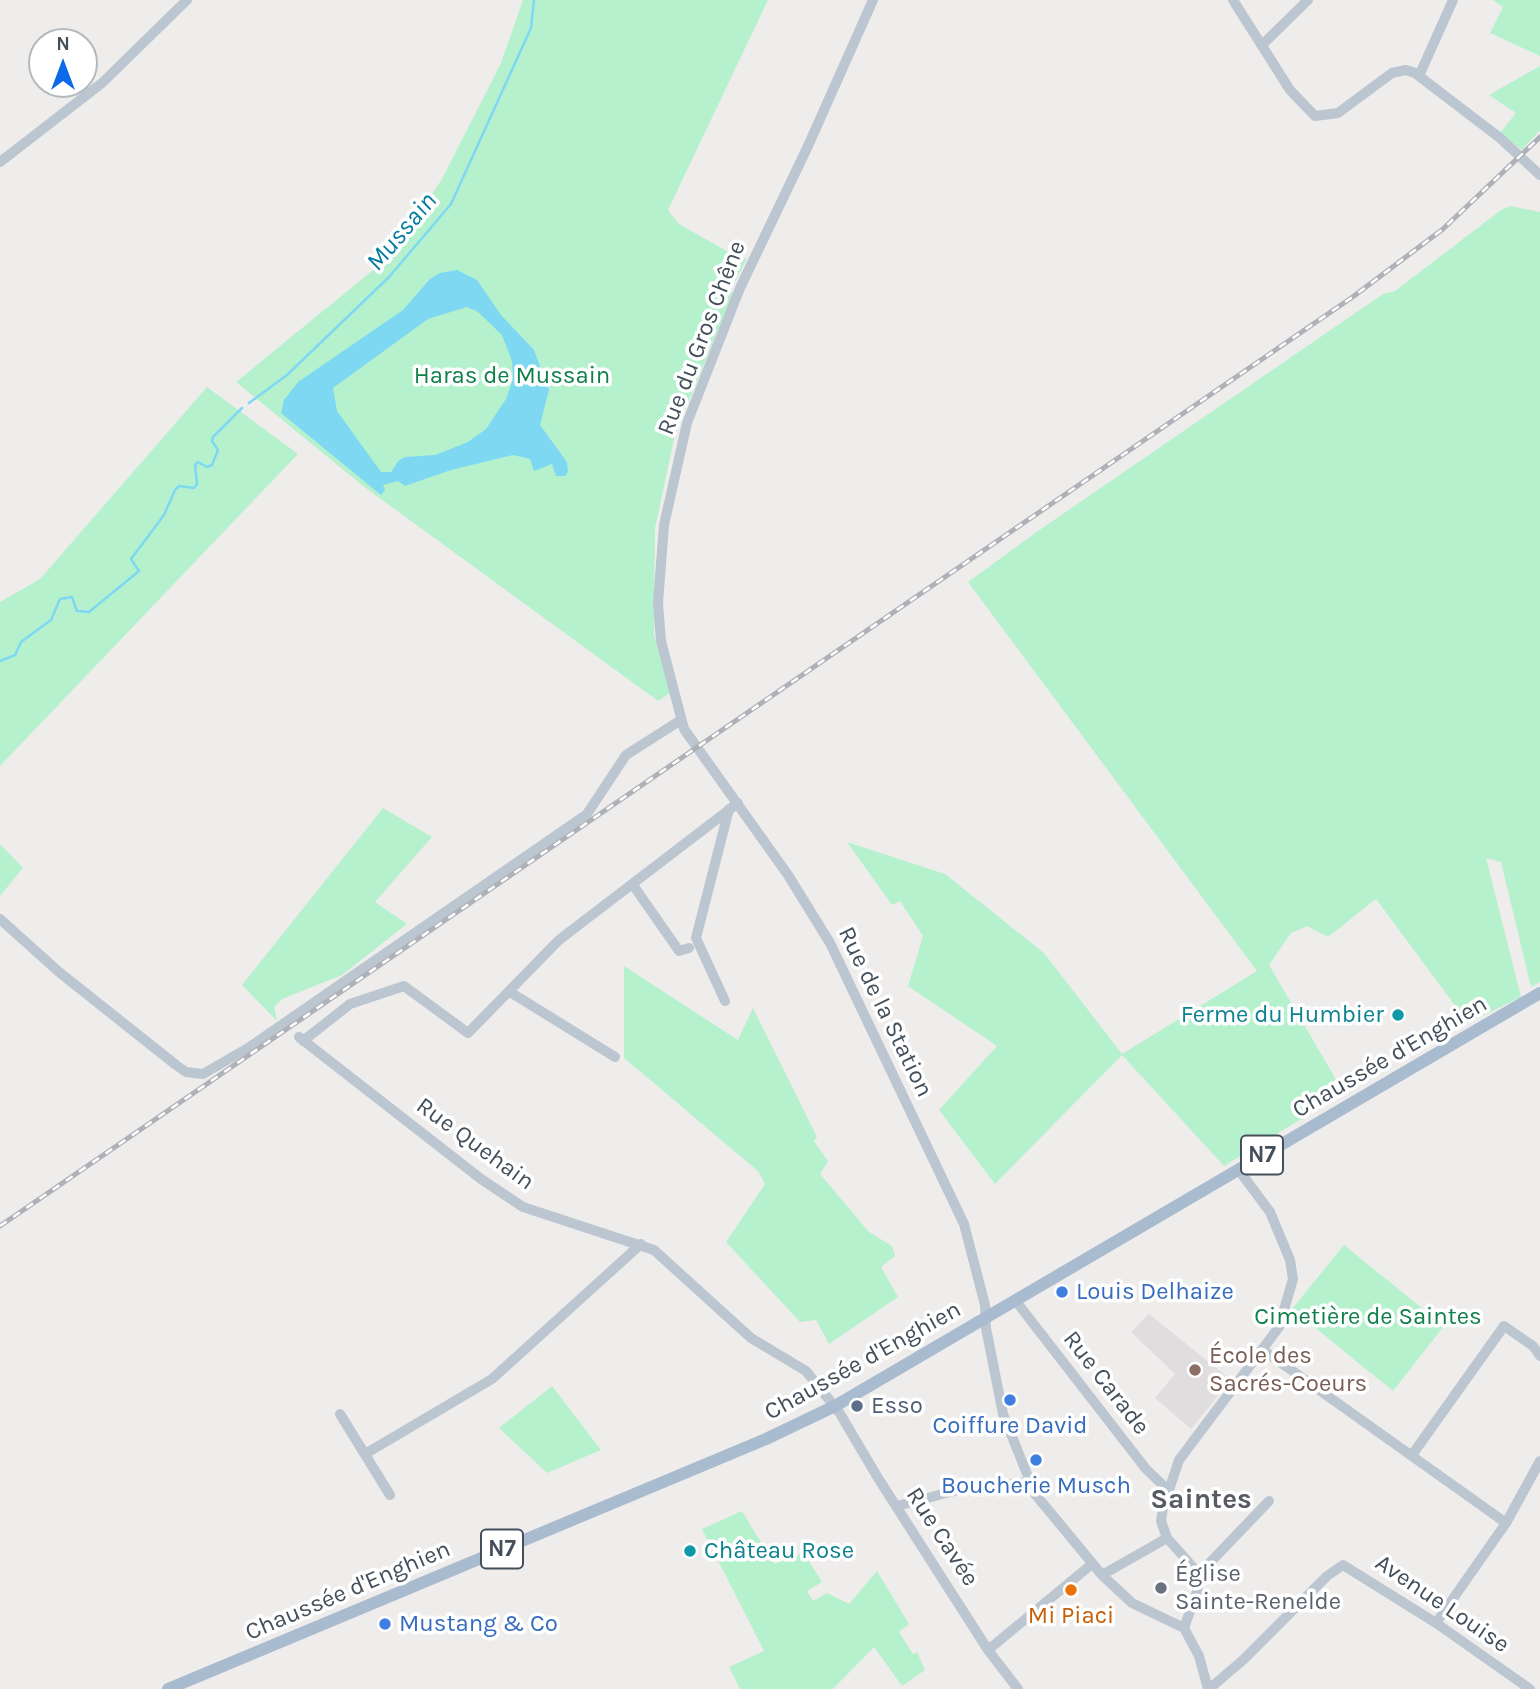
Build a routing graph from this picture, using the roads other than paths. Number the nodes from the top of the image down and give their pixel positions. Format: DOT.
graph roads {
  1 [pos="187,0"];
  2 [pos="873,0"];
  3 [pos="1233,0"];
  4 [pos="1308,0"];
  5 [pos="1453,0"];
  6 [pos="1262,45"];
  7 [pos="1419,76"];
  8 [pos="0,162"];
  9 [pos="1540,175"];
  10 [pos="681,720"];
  11 [pos="697,748"];
  12 [pos="734,806"];
  13 [pos="633,886"];
  14 [pos="0,919"];
  15 [pos="689,947"];
  16 [pos="510,992"];
  17 [pos="1540,993"];
  18 [pos="725,1001"];
  19 [pos="615,1057"];
  20 [pos="1238,1169"];
  21 [pos="641,1244"];
  22 [pos="1015,1300"];
  23 [pos="985,1317"];
  24 [pos="1264,1350"];
  25 [pos="1540,1356"];
  26 [pos="835,1406"];
  27 [pos="340,1414"];
  28 [pos="365,1454"];
  29 [pos="1412,1455"];
  30 [pos="1540,1461"];
  31 [pos="1030,1482"];
  32 [pos="1168,1490"];
  33 [pos="390,1494"];
  34 [pos="1269,1501"];
  35 [pos="897,1506"];
  36 [pos="1506,1523"];
  37 [pos="1167,1538"];
  38 [pos="1092,1564"];
  39 [pos="1199,1574"];
  40 [pos="1102,1575"];
  41 [pos="1436,1623"];
  42 [pos="1184,1628"];
  43 [pos="988,1650"];
  44 [pos="168,1689"];
  45 [pos="1018,1689"];
  46 [pos="1208,1689"];
  47 [pos="1530,1689"];
  1 -- 8 [label="street"];
  2 -- 10 [label="street, Rue du Gros Chêne"];
  3 -- 6 [label="street"];
  4 -- 6 [label="street"];
  5 -- 7 [label="street"];
  6 -- 7 [label="street"];
  7 -- 9 [label="street"];
  10 -- 11 [label="street, Rue du Gros Chêne"];
  10 -- 14 [label="street"];
  11 -- 12 [label="street, Rue de la Station"];
  12 -- 13 [label="street"];
  12 -- 18 [label="street"];
  12 -- 23 [label="street, Rue de la Station"];
  13 -- 15 [label="street"];
  13 -- 16 [label="street"];
  16 -- 19 [label="street"];
  16 -- 21 [label="street, Rue Quehain"];
  17 -- 20 [label="main road, Chaussée d'Enghien / N7"];
  20 -- 22 [label="main road, Chaussée d'Enghien / N7"];
  20 -- 24 [label="street"];
  21 -- 26 [label="street, Rue Quehain"];
  21 -- 28 [label="street"];
  22 -- 23 [label="main road, Chaussée d'Enghien / N7"];
  22 -- 32 [label="street, Rue Carade"];
  23 -- 26 [label="main road, Chaussée d'Enghien / N7"];
  23 -- 31 [label="street, Rue de la Station"];
  24 -- 29 [label="street"];
  24 -- 32 [label="street"];
  25 -- 29 [label="street"];
  26 -- 35 [label="street, Rue Cavée"];
  26 -- 44 [label="main road, Chaussée d'Enghien / N7"];
  27 -- 28 [label="street"];
  28 -- 33 [label="street"];
  29 -- 36 [label="street"];
  30 -- 36 [label="street"];
  31 -- 35 [label="street"];
  31 -- 38 [label="street, Rue de la Station"];
  32 -- 37 [label="street"];
  34 -- 39 [label="street"];
  35 -- 43 [label="street, Rue Cavée"];
  36 -- 41 [label="street"];
  37 -- 39 [label="street"];
  37 -- 40 [label="street"];
  38 -- 40 [label="street, Rue de la Station"];
  38 -- 43 [label="street"];
  39 -- 42 [label="street"];
  40 -- 42 [label="street, Rue de la Station"];
  41 -- 46 [label="street, Avenue Louise"];
  41 -- 47 [label="street, Avenue Louise"];
  42 -- 46 [label="street"];
  43 -- 45 [label="street, Rue Cavée"];
}
